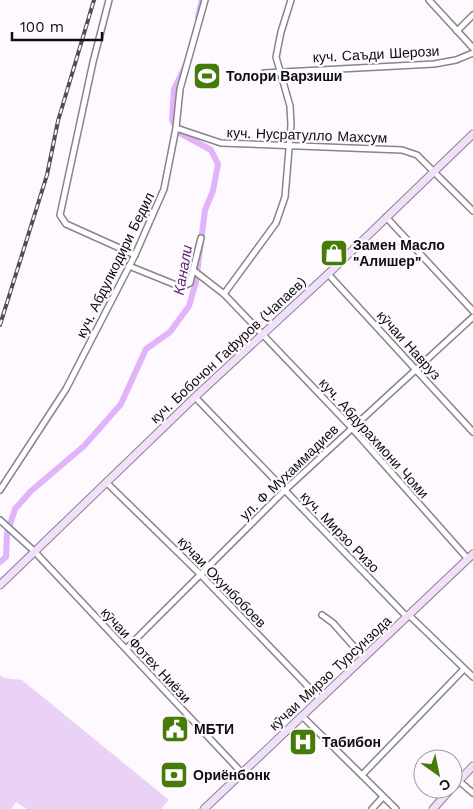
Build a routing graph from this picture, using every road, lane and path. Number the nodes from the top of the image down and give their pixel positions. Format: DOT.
graph roads {
  1 [pos="109,0"];
  2 [pos="205,0"];
  3 [pos="291,0"];
  4 [pos="429,0"];
  5 [pos="473,14"];
  6 [pos="457,32"];
  7 [pos="473,48"];
  8 [pos="473,53"];
  9 [pos="280,71"];
  10 [pos="264,73"];
  11 [pos="176,128"];
  12 [pos="473,134"];
  13 [pos="288,147"];
  14 [pos="434,170"];
  15 [pos="473,211"];
  16 [pos="386,217"];
  17 [pos="201,238"];
  18 [pos="135,255"];
  19 [pos="129,266"];
  20 [pos="193,270"];
  21 [pos="328,274"];
  22 [pos="224,294"];
  23 [pos="473,310"];
  24 [pos="473,317"];
  25 [pos="263,335"];
  26 [pos="415,368"];
  27 [pos="195,397"];
  28 [pos="351,427"];
  29 [pos="473,432"];
  30 [pos="106,482"];
  31 [pos="0,490"];
  32 [pos="284,490"];
  33 [pos="2,522"];
  34 [pos="34,551"];
  35 [pos="470,556"];
  36 [pos="200,574"];
  37 [pos="0,585"];
  38 [pos="322,615"];
  39 [pos="408,616"];
  40 [pos="126,649"];
  41 [pos="364,658"];
  42 [pos="464,669"];
  43 [pos="473,678"];
  44 [pos="320,699"];
  45 [pos="302,716"];
  46 [pos="473,766"];
  47 [pos="242,773"];
  48 [pos="362,775"];
  49 [pos="463,777"];
  50 [pos="463,785"];
  51 [pos="473,794"];
  52 [pos="383,796"];
  53 [pos="442,799"];
  54 [pos="204,809"];
  55 [pos="372,809"];
  56 [pos="396,809"];
  57 [pos="433,809"];
  1 -- 18 [label="street"];
  2 -- 11 [label="street, куч. Абдулкодири Бедил"];
  3 -- 9 [label="street"];
  4 -- 6 [label="street"];
  5 -- 6 [label="street"];
  6 -- 7 [label="street"];
  8 -- 9 [label="street, куч. Саъди Шерози"];
  9 -- 10 [label="street, куч. Саъди Шерози"];
  9 -- 13 [label="street"];
  11 -- 13 [label="street, куч. Нусратулло Махсум"];
  11 -- 18 [label="street, куч. Абдулкодири Бедил"];
  12 -- 14 [label="street, куч. Бобочон Гафуров (Чапаев)"];
  13 -- 14 [label="street, куч. Нусратулло Махсум"];
  13 -- 22 [label="street"];
  14 -- 15 [label="street, куч. Нусратулло Махсум"];
  14 -- 16 [label="street, куч. Бобочон Гафуров (Чапаев)"];
  16 -- 21 [label="street, куч. Бобочон Гафуров (Чапаев)"];
  16 -- 23 [label="street"];
  17 -- 20 [label="street"];
  18 -- 19 [label="street, куч. Абдулкодири Бедил"];
  19 -- 20 [label="street"];
  19 -- 31 [label="street, куч. Абдулкодири Бедил"];
  20 -- 22 [label="street, куч. Абдурахмони Чоми"];
  21 -- 25 [label="street, куч. Бобочон Гафуров (Чапаев)"];
  21 -- 26 [label="street, кӯчаи Навруз"];
  22 -- 25 [label="street, куч. Абдурахмони Чоми"];
  24 -- 26 [label="street, ул. Ф Мухаммадиев"];
  25 -- 27 [label="street, куч. Бобочон Гафуров (Чапаев)"];
  25 -- 28 [label="street, куч. Абдурахмони Чоми"];
  26 -- 28 [label="street, ул. Ф Мухаммадиев"];
  26 -- 29 [label="street, кӯчаи Навруз"];
  27 -- 30 [label="street, куч. Бобочон Гафуров (Чапаев)"];
  27 -- 32 [label="street, куч. Мирзо Ризо"];
  28 -- 32 [label="street, ул. Ф Мухаммадиев"];
  28 -- 35 [label="street, куч. Абдурахмони Чоми"];
  30 -- 34 [label="street, куч. Бобочон Гафуров (Чапаев)"];
  30 -- 36 [label="street, кӯчаи Охунбобоев"];
  32 -- 36 [label="street, ул. Ф Мухаммадиев"];
  32 -- 39 [label="street, куч. Мирзо Ризо"];
  33 -- 34 [label="street"];
  34 -- 37 [label="street, куч. Бобочон Гафуров (Чапаев)"];
  34 -- 40 [label="street, кӯчаи Фотех Ниёзи"];
  35 -- 39 [label="street, кӯчаи Мирзо Турсунзода"];
  36 -- 40 [label="street, ул. Ф Мухаммадиев"];
  36 -- 44 [label="street, кӯчаи Охунбобоев"];
  38 -- 41 [label="street"];
  39 -- 41 [label="street, кӯчаи Мирзо Турсунзода"];
  39 -- 42 [label="street, куч. Мирзо Ризо"];
  40 -- 47 [label="street, кӯчаи Фотех Ниёзи"];
  41 -- 44 [label="street, кӯчаи Мирзо Турсунзода"];
  42 -- 43 [label="street, куч. Мирзо Ризо"];
  42 -- 48 [label="street"];
  44 -- 45 [label="street, кӯчаи Мирзо Турсунзода"];
  45 -- 47 [label="street, кӯчаи Мирзо Турсунзода"];
  45 -- 48 [label="street"];
  46 -- 49 [label="street"];
  47 -- 54 [label="street, кӯчаи Мирзо Турсунзода"];
  48 -- 52 [label="street"];
  50 -- 51 [label="street"];
  52 -- 55 [label="street"];
  52 -- 56 [label="street"];
  53 -- 57 [label="street"];
}
